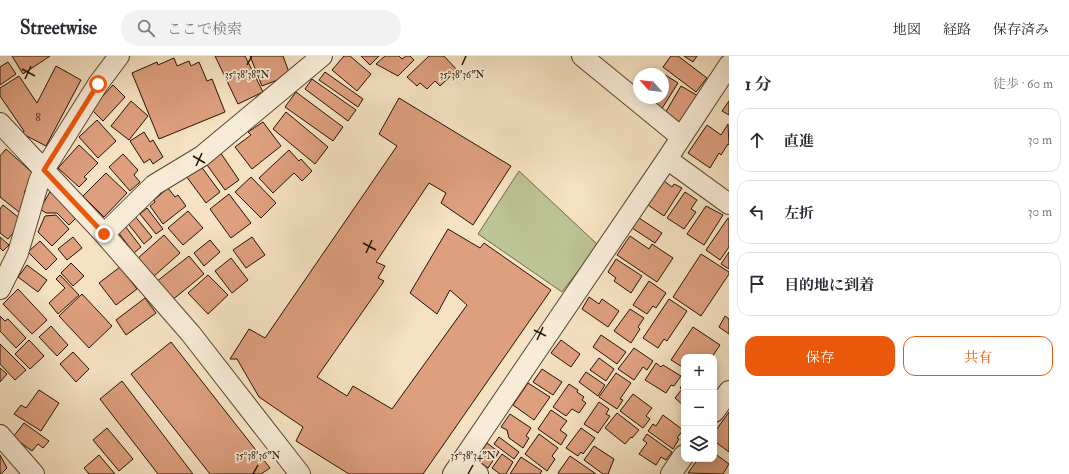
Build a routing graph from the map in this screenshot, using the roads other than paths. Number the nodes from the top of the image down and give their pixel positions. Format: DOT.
graph roads {
  1 [pos="119,56"];
  2 [pos="322,56"];
  3 [pos="582,56"];
  4 [pos="729,65"];
  5 [pos="0,123"];
  6 [pos="681,137"];
  7 [pos="667,159"];
  8 [pos="44,170"];
  9 [pos="729,204"];
  10 [pos="104,234"];
  11 [pos="0,289"];
  12 [pos="729,390"];
  13 [pos="717,408"];
  14 [pos="0,435"];
  15 [pos="681,459"];
  16 [pos="457,468"];
  17 [pos="34,474"];
  18 [pos="300,474"];
  19 [pos="478,474"];
  20 [pos="671,474"];
  1 -- 8 [label="street"];
  2 -- 10 [label="street"];
  3 -- 6 [label="street"];
  4 -- 6 [label="street"];
  5 -- 8 [label="street"];
  6 -- 7 [label="street"];
  7 -- 9 [label="street"];
  7 -- 16 [label="street"];
  8 -- 10 [label="street"];
  8 -- 11 [label="street"];
  10 -- 18 [label="street"];
  12 -- 13 [label="street"];
  14 -- 17 [label="street"];
  15 -- 20 [label="street"];
  16 -- 19 [label="street"];
}
